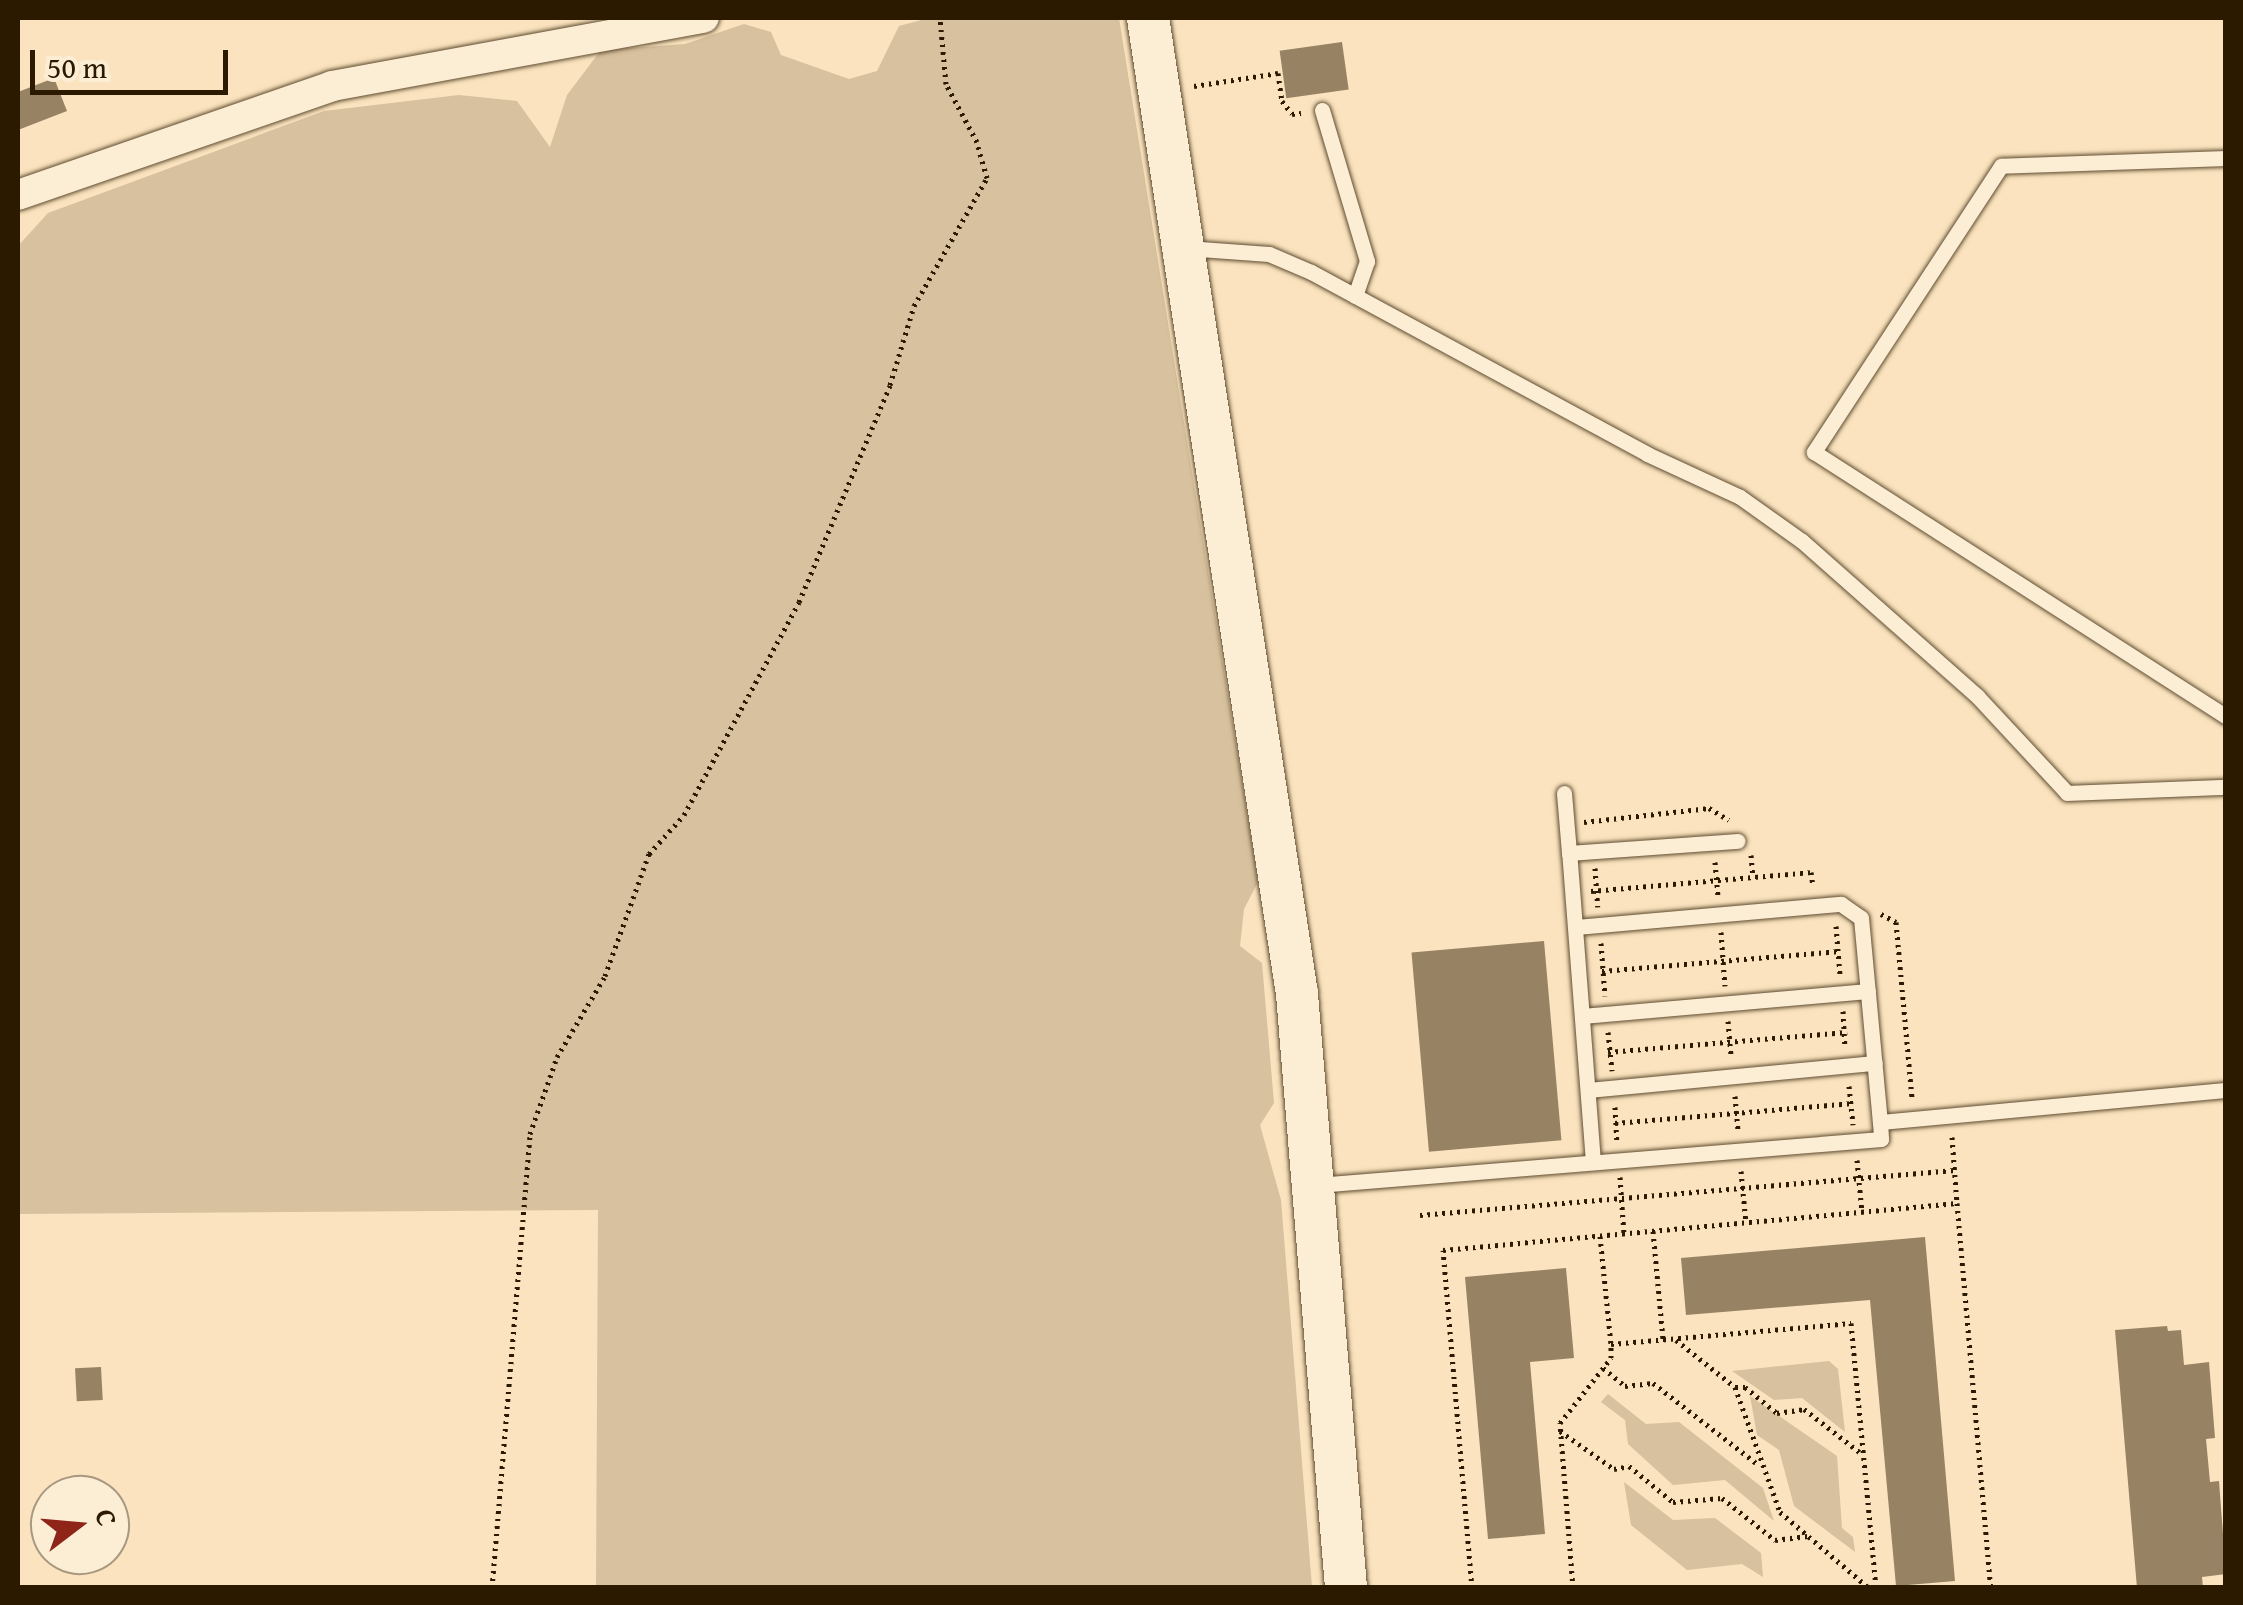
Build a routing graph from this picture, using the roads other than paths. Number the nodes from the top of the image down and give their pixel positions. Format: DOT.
graph roads {
  1 [pos="704,18"];
  2 [pos="1148,18"];
  3 [pos="1322,110"];
  4 [pos="2226,158"];
  5 [pos="18,195"];
  6 [pos="1182,248"];
  7 [pos="1355,296"];
  8 [pos="2226,717"];
  9 [pos="2226,787"];
  10 [pos="1564,793"];
  11 [pos="1738,841"];
  12 [pos="1570,853"];
  13 [pos="1576,927"];
  14 [pos="1868,991"];
  15 [pos="1582,1016"];
  16 [pos="1875,1063"];
  17 [pos="1588,1090"];
  18 [pos="2226,1090"];
  19 [pos="1880,1122"];
  20 [pos="1594,1162"];
  21 [pos="1313,1185"];
  22 [pos="1346,1588"];
  1 -- 5 [label="street"];
  2 -- 6 [label="main road"];
  3 -- 7 [label="lane"];
  4 -- 8 [label="lane"];
  6 -- 7 [label="lane"];
  6 -- 21 [label="main road"];
  7 -- 9 [label="lane"];
  10 -- 12 [label="lane"];
  11 -- 12 [label="lane"];
  12 -- 13 [label="lane"];
  13 -- 14 [label="lane"];
  13 -- 15 [label="lane"];
  14 -- 15 [label="lane"];
  14 -- 16 [label="lane"];
  15 -- 17 [label="lane"];
  16 -- 17 [label="lane"];
  16 -- 19 [label="lane"];
  17 -- 20 [label="lane"];
  18 -- 19 [label="lane"];
  19 -- 20 [label="lane"];
  20 -- 21 [label="lane"];
  21 -- 22 [label="main road"];
}
